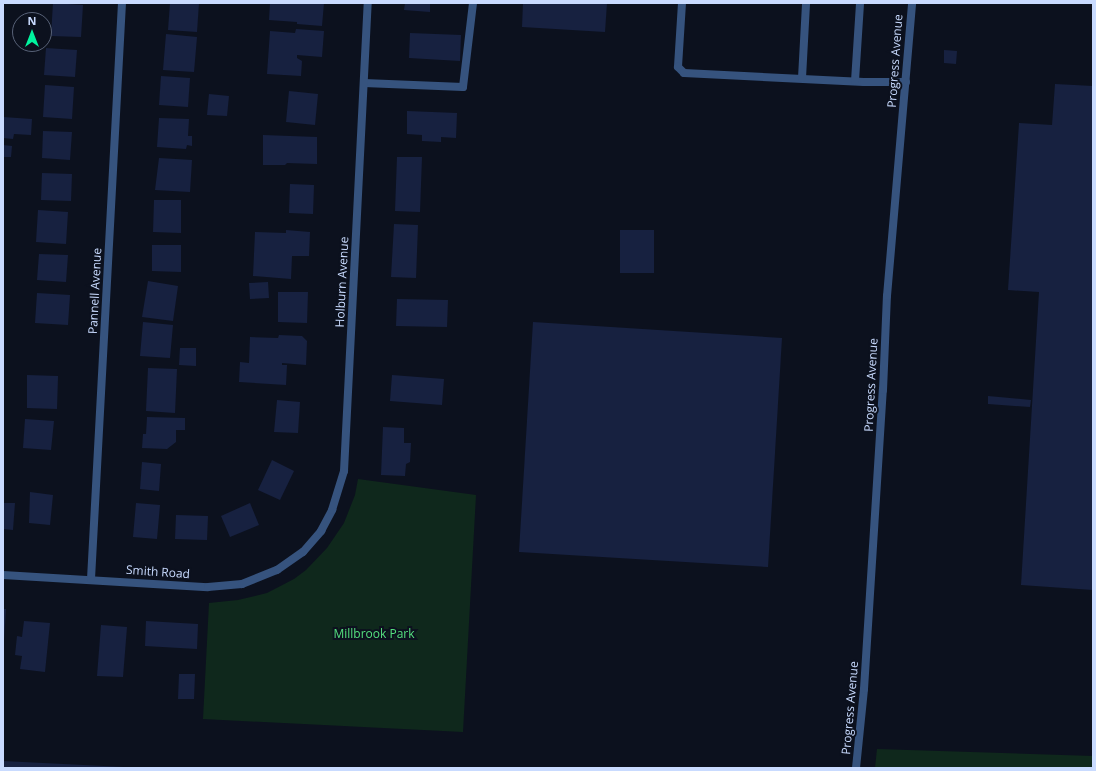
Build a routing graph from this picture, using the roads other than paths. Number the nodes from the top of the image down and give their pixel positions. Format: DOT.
graph roads {
  1 [pos="122,3"];
  2 [pos="368,3"];
  3 [pos="473,3"];
  4 [pos="682,3"];
  5 [pos="806,3"];
  6 [pos="860,3"];
  7 [pos="912,3"];
  8 [pos="802,78"];
  9 [pos="855,81"];
  10 [pos="906,82"];
  11 [pos="364,83"];
  12 [pos="303,552"];
  13 [pos="3,575"];
  14 [pos="91,579"];
  15 [pos="856,768"];
  1 -- 14 [label="street, Pannell Avenue"];
  2 -- 11 [label="street, Holburn Avenue"];
  3 -- 11 [label="street"];
  4 -- 8 [label="street"];
  5 -- 8 [label="street"];
  6 -- 9 [label="street"];
  7 -- 10 [label="street, Progress Avenue"];
  8 -- 9 [label="street"];
  9 -- 10 [label="street"];
  10 -- 15 [label="street, Progress Avenue"];
  11 -- 12 [label="street, Holburn Avenue"];
  12 -- 14 [label="street, Smith Road"];
  13 -- 14 [label="street, Smith Road"];
}
